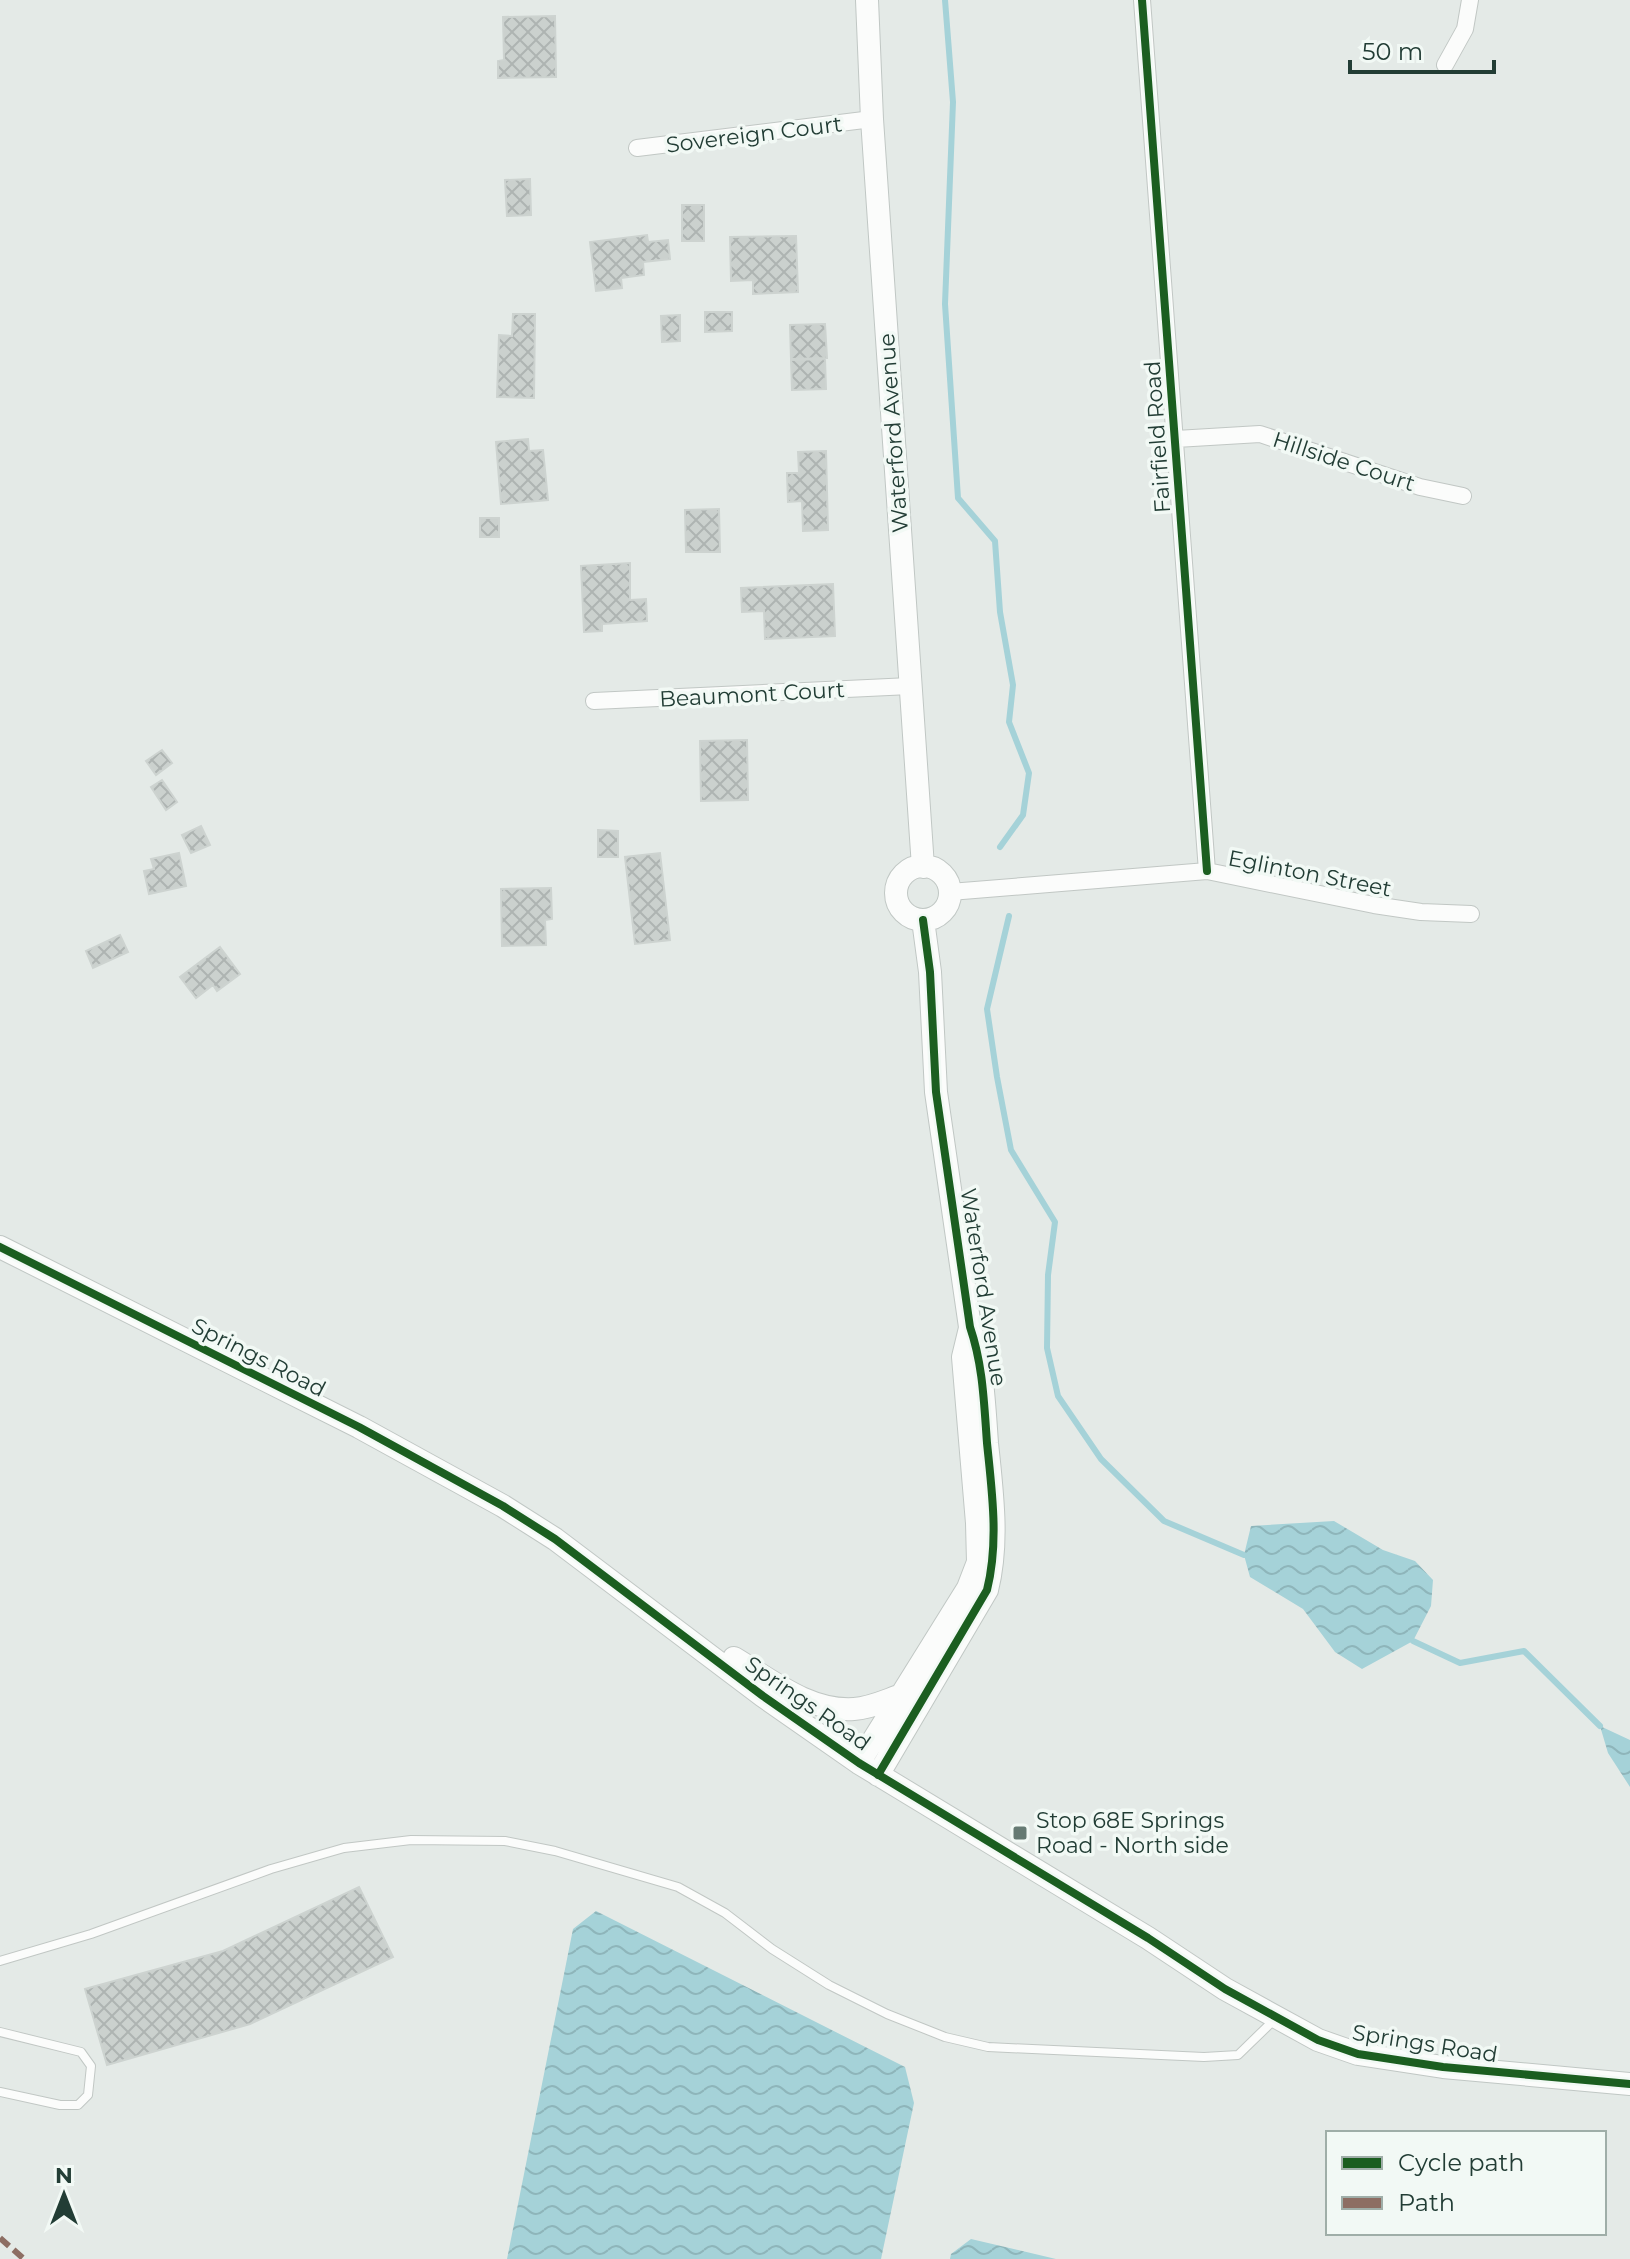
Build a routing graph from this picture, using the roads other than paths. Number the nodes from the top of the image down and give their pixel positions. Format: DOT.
graph roads {
  1 [pos="867,0"];
  2 [pos="1142,0"];
  3 [pos="1470,0"];
  4 [pos="1445,65"];
  5 [pos="872,119"];
  6 [pos="637,148"];
  7 [pos="1176,439"];
  8 [pos="1463,496"];
  9 [pos="910,686"];
  10 [pos="594,701"];
  11 [pos="923,867"];
  12 [pos="1207,871"];
  13 [pos="950,892"];
  14 [pos="1471,914"];
  15 [pos="923,920"];
  16 [pos="0,1247"];
  17 [pos="970,1327"];
  18 [pos="507,1509"];
  19 [pos="902,1695"];
  20 [pos="869,1769"];
  21 [pos="0,1961"];
  22 [pos="1276,2018"];
  23 [pos="0,2032"];
  24 [pos="1630,2084"];
  25 [pos="0,2092"];
  1 -- 5 [label="street, Waterford Avenue"];
  2 -- 7 [label="street, Fairfield Road"];
  3 -- 4 [label="street"];
  5 -- 6 [label="street, Sovereign Court"];
  5 -- 9 [label="street, Waterford Avenue"];
  7 -- 8 [label="street, Hillside Court"];
  7 -- 12 [label="street, Fairfield Road"];
  9 -- 10 [label="street, Beaumont Court"];
  9 -- 11 [label="street, Waterford Avenue"];
  11 -- 13 [label="street"];
  11 -- 15 [label="street"];
  12 -- 13 [label="street, Eglinton Street"];
  12 -- 14 [label="street, Eglinton Street"];
  13 -- 15 [label="street"];
  15 -- 17 [label="street, Waterford Avenue"];
  16 -- 18 [label="street, Springs Road"];
  17 -- 19 [label="street, Waterford Avenue"];
  17 -- 20 [label="street, Waterford Avenue"];
  18 -- 19 [label="street"];
  18 -- 20 [label="street, Springs Road"];
  19 -- 20 [label="street, Waterford Avenue"];
  20 -- 22 [label="street, Springs Road"];
  21 -- 22 [label="lane"];
  22 -- 24 [label="street, Springs Road"];
  23 -- 25 [label="lane"];
}
